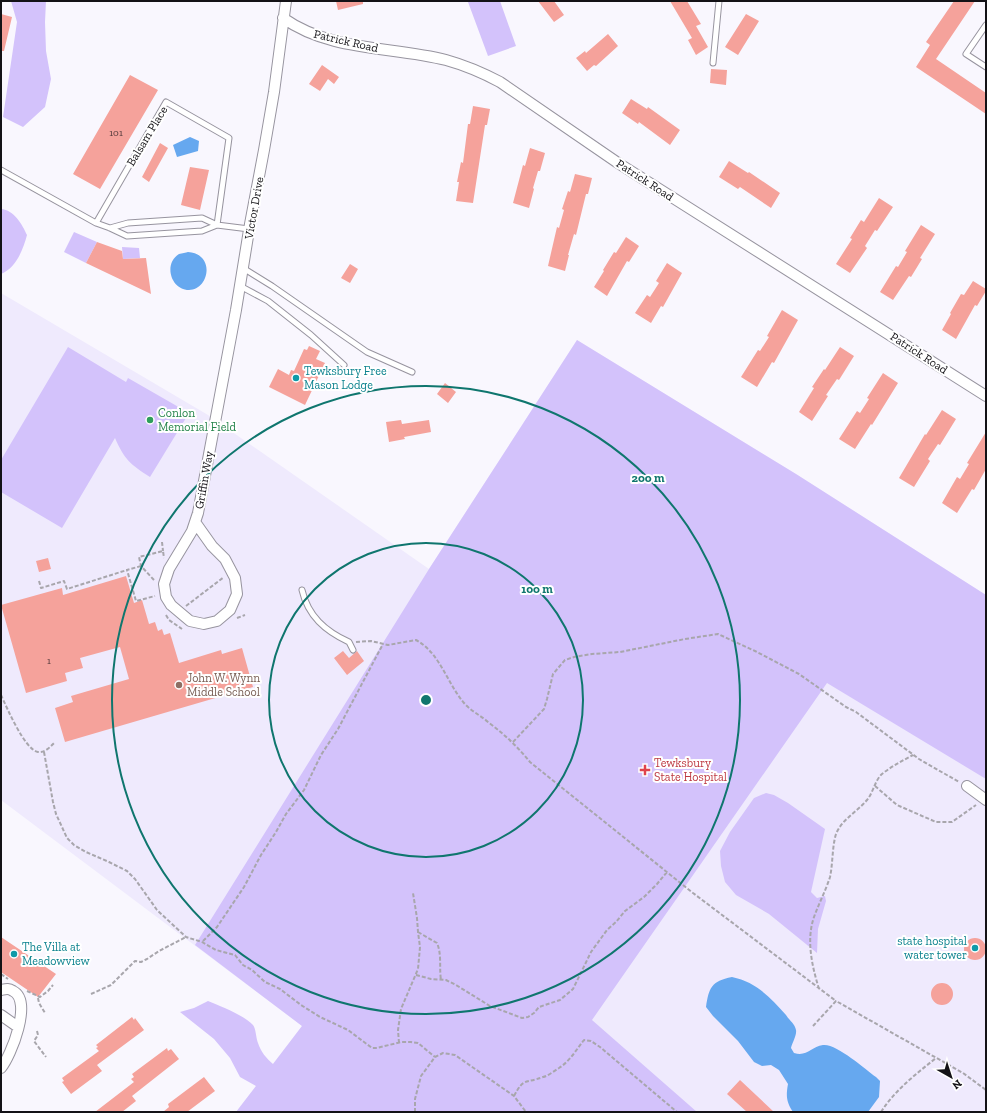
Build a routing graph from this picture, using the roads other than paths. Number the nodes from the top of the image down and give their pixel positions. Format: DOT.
graph roads {
  1 [pos="286,1"];
  2 [pos="719,1"];
  3 [pos="284,18"];
  4 [pos="986,25"];
  5 [pos="713,63"];
  6 [pos="986,67"];
  7 [pos="1,170"];
  8 [pos="96,223"];
  9 [pos="217,225"];
  10 [pos="110,228"];
  11 [pos="249,229"];
  12 [pos="243,268"];
  13 [pos="240,286"];
  14 [pos="344,365"];
  15 [pos="412,372"];
  16 [pos="986,396"];
  17 [pos="217,415"];
  18 [pos="195,522"];
  19 [pos="302,590"];
  20 [pos="353,650"];
  21 [pos="967,786"];
  22 [pos="986,800"];
  23 [pos="1,990"];
  24 [pos="1,1015"];
  25 [pos="18,1027"];
  26 [pos="1,1068"];
  1 -- 3 [label="street, Victor Drive"];
  2 -- 5 [label="lane"];
  3 -- 11 [label="street, Victor Drive"];
  3 -- 16 [label="street, Patrick Road"];
  4 -- 6 [label="lane"];
  7 -- 8 [label="lane"];
  8 -- 9 [label="lane, Balsam Place"];
  8 -- 10 [label="lane"];
  9 -- 10 [label="lane"];
  9 -- 10 [label="lane"];
  9 -- 11 [label="lane"];
  11 -- 12 [label="street, Victor Drive"];
  12 -- 13 [label="street, Victor Drive"];
  12 -- 15 [label="lane"];
  13 -- 14 [label="lane"];
  13 -- 17 [label="street, Victor Drive"];
  17 -- 18 [label="street, Griffin Way"];
  18 -- 18 [label="street, Griffin Way"];
  19 -- 20 [label="lane"];
  21 -- 22 [label="street"];
  23 -- 25 [label="street"];
  24 -- 25 [label="street"];
  25 -- 26 [label="street"];
}
